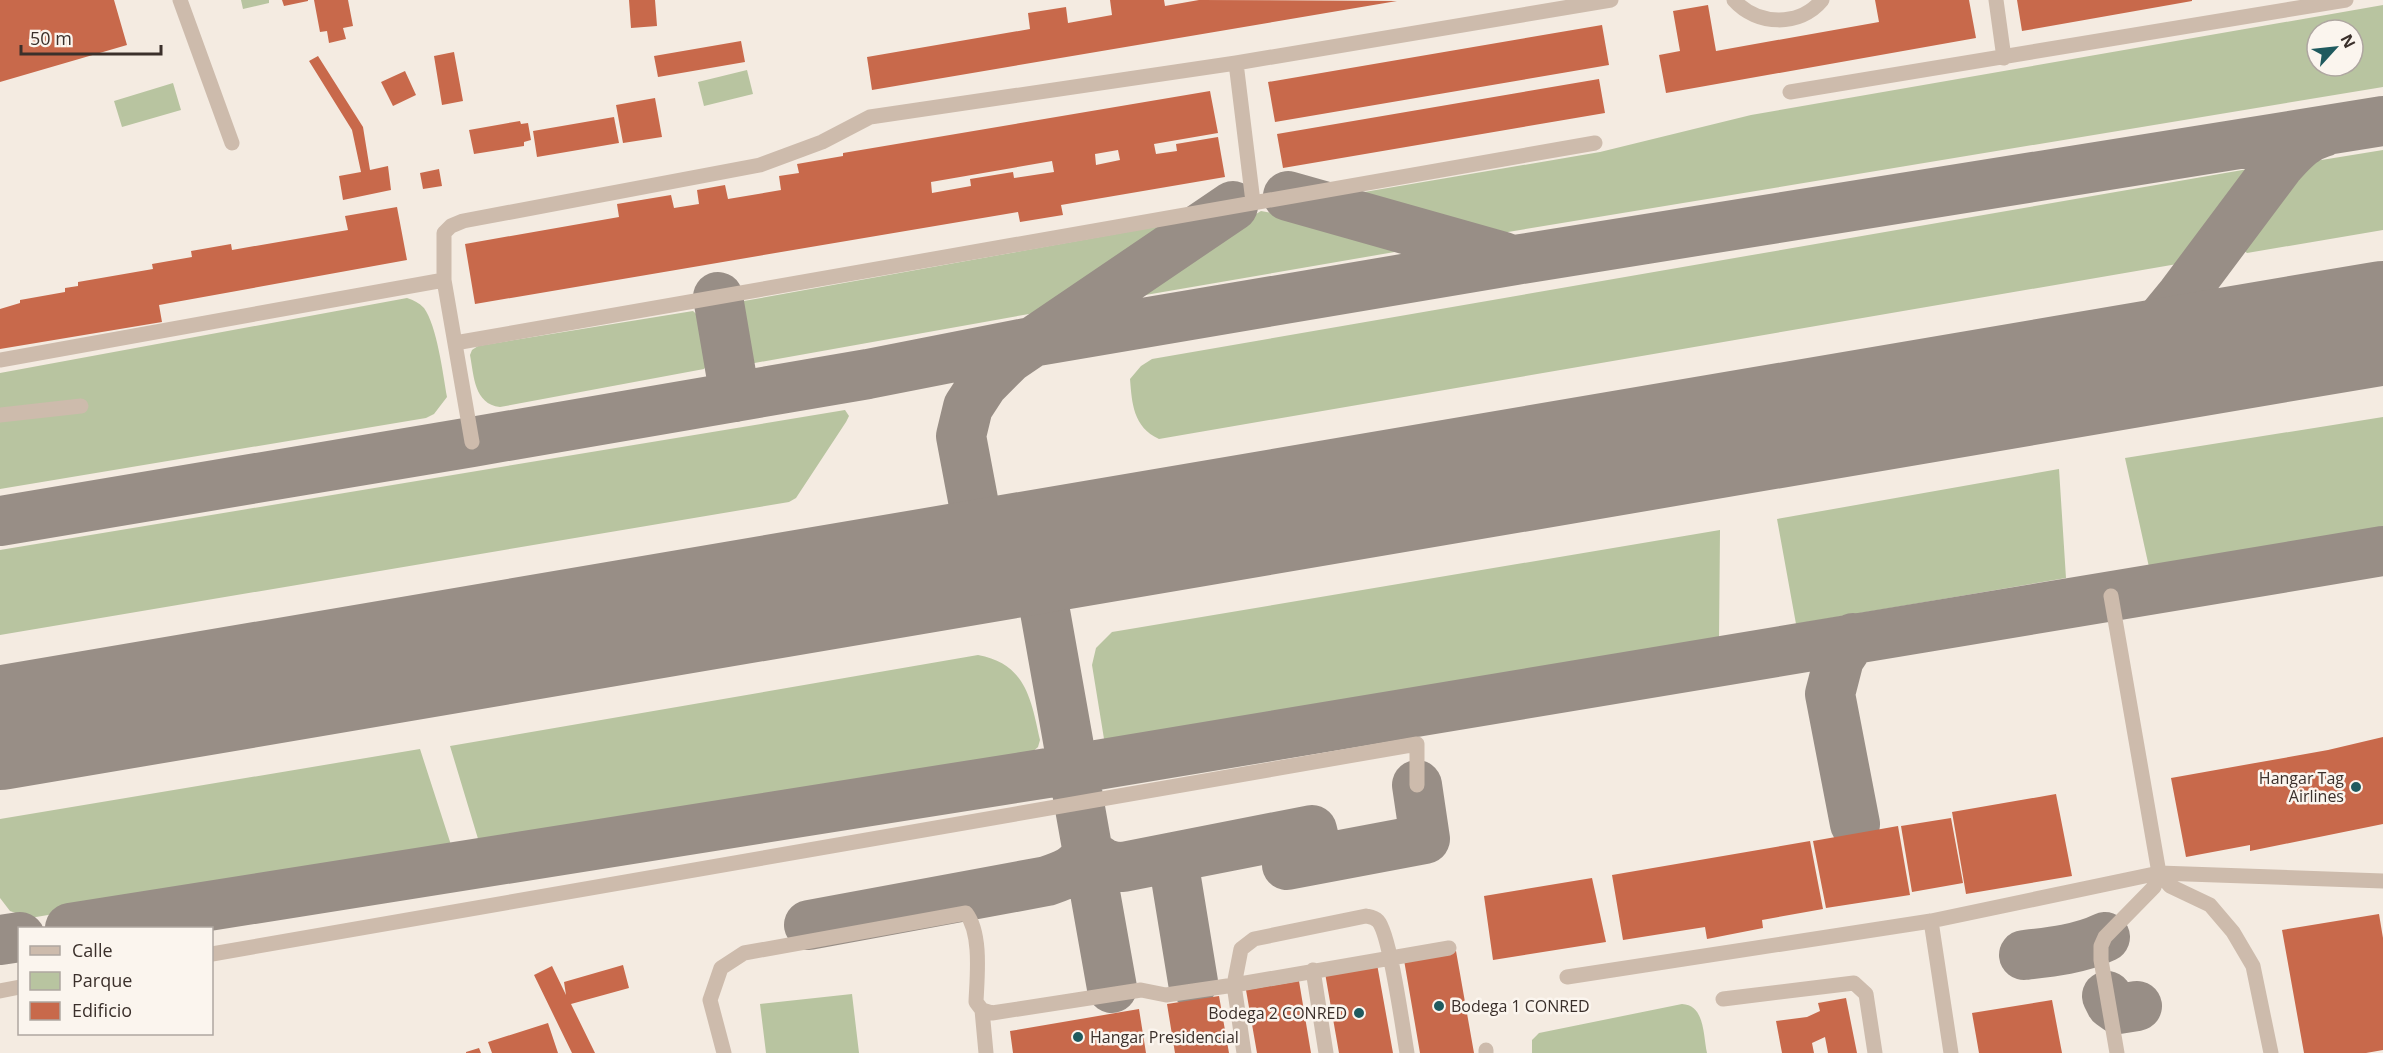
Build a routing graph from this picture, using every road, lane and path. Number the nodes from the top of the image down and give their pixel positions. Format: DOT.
graph roads {
  1 [pos="180,0"];
  2 [pos="1611,0"];
  3 [pos="1734,0"];
  4 [pos="1822,0"];
  5 [pos="1996,0"];
  6 [pos="2346,0"];
  7 [pos="2004,58"];
  8 [pos="1236,63"];
  9 [pos="1790,92"];
  10 [pos="232,143"];
  11 [pos="1595,143"];
  12 [pos="1253,202"];
  13 [pos="444,280"];
  14 [pos="455,343"];
  15 [pos="0,360"];
  16 [pos="81,406"];
  17 [pos="0,415"];
  18 [pos="472,442"];
  19 [pos="2110,596"];
  20 [pos="1417,785"];
  21 [pos="2159,873"];
  22 [pos="2383,881"];
  23 [pos="1930,921"];
  24 [pos="1449,948"];
  25 [pos="213,954"];
  26 [pos="1390,957"];
  27 [pos="1313,970"];
  28 [pos="1567,977"];
  29 [pos="1234,985"];
  30 [pos="18,987"];
  31 [pos="0,991"];
  32 [pos="1724,999"];
  33 [pos="982,1010"];
  34 [pos="724,1053"];
  35 [pos="986,1053"];
  36 [pos="1244,1053"];
  37 [pos="1326,1053"];
  38 [pos="1407,1053"];
  39 [pos="1875,1053"];
  40 [pos="1951,1053"];
  41 [pos="2117,1053"];
  42 [pos="2271,1053"];
  1 -- 10 [label="street"];
  2 -- 8 [label="street"];
  3 -- 4 [label="street"];
  5 -- 7 [label="street"];
  6 -- 7 [label="street"];
  7 -- 9 [label="street"];
  8 -- 12 [label="street"];
  8 -- 13 [label="street"];
  11 -- 12 [label="street"];
  12 -- 14 [label="street"];
  13 -- 14 [label="street"];
  13 -- 15 [label="street"];
  14 -- 18 [label="street"];
  16 -- 17 [label="street"];
  19 -- 21 [label="street"];
  20 -- 25 [label="street"];
  21 -- 22 [label="street"];
  21 -- 23 [label="street"];
  21 -- 41 [label="street"];
  21 -- 42 [label="street"];
  23 -- 28 [label="street"];
  23 -- 40 [label="street"];
  24 -- 26 [label="street"];
  26 -- 27 [label="street"];
  26 -- 29 [label="street"];
  26 -- 38 [label="street"];
  27 -- 29 [label="street"];
  27 -- 37 [label="street"];
  29 -- 33 [label="street"];
  29 -- 36 [label="street"];
  30 -- 31 [label="street"];
  32 -- 39 [label="street"];
  33 -- 34 [label="street"];
  33 -- 35 [label="street"];
}
